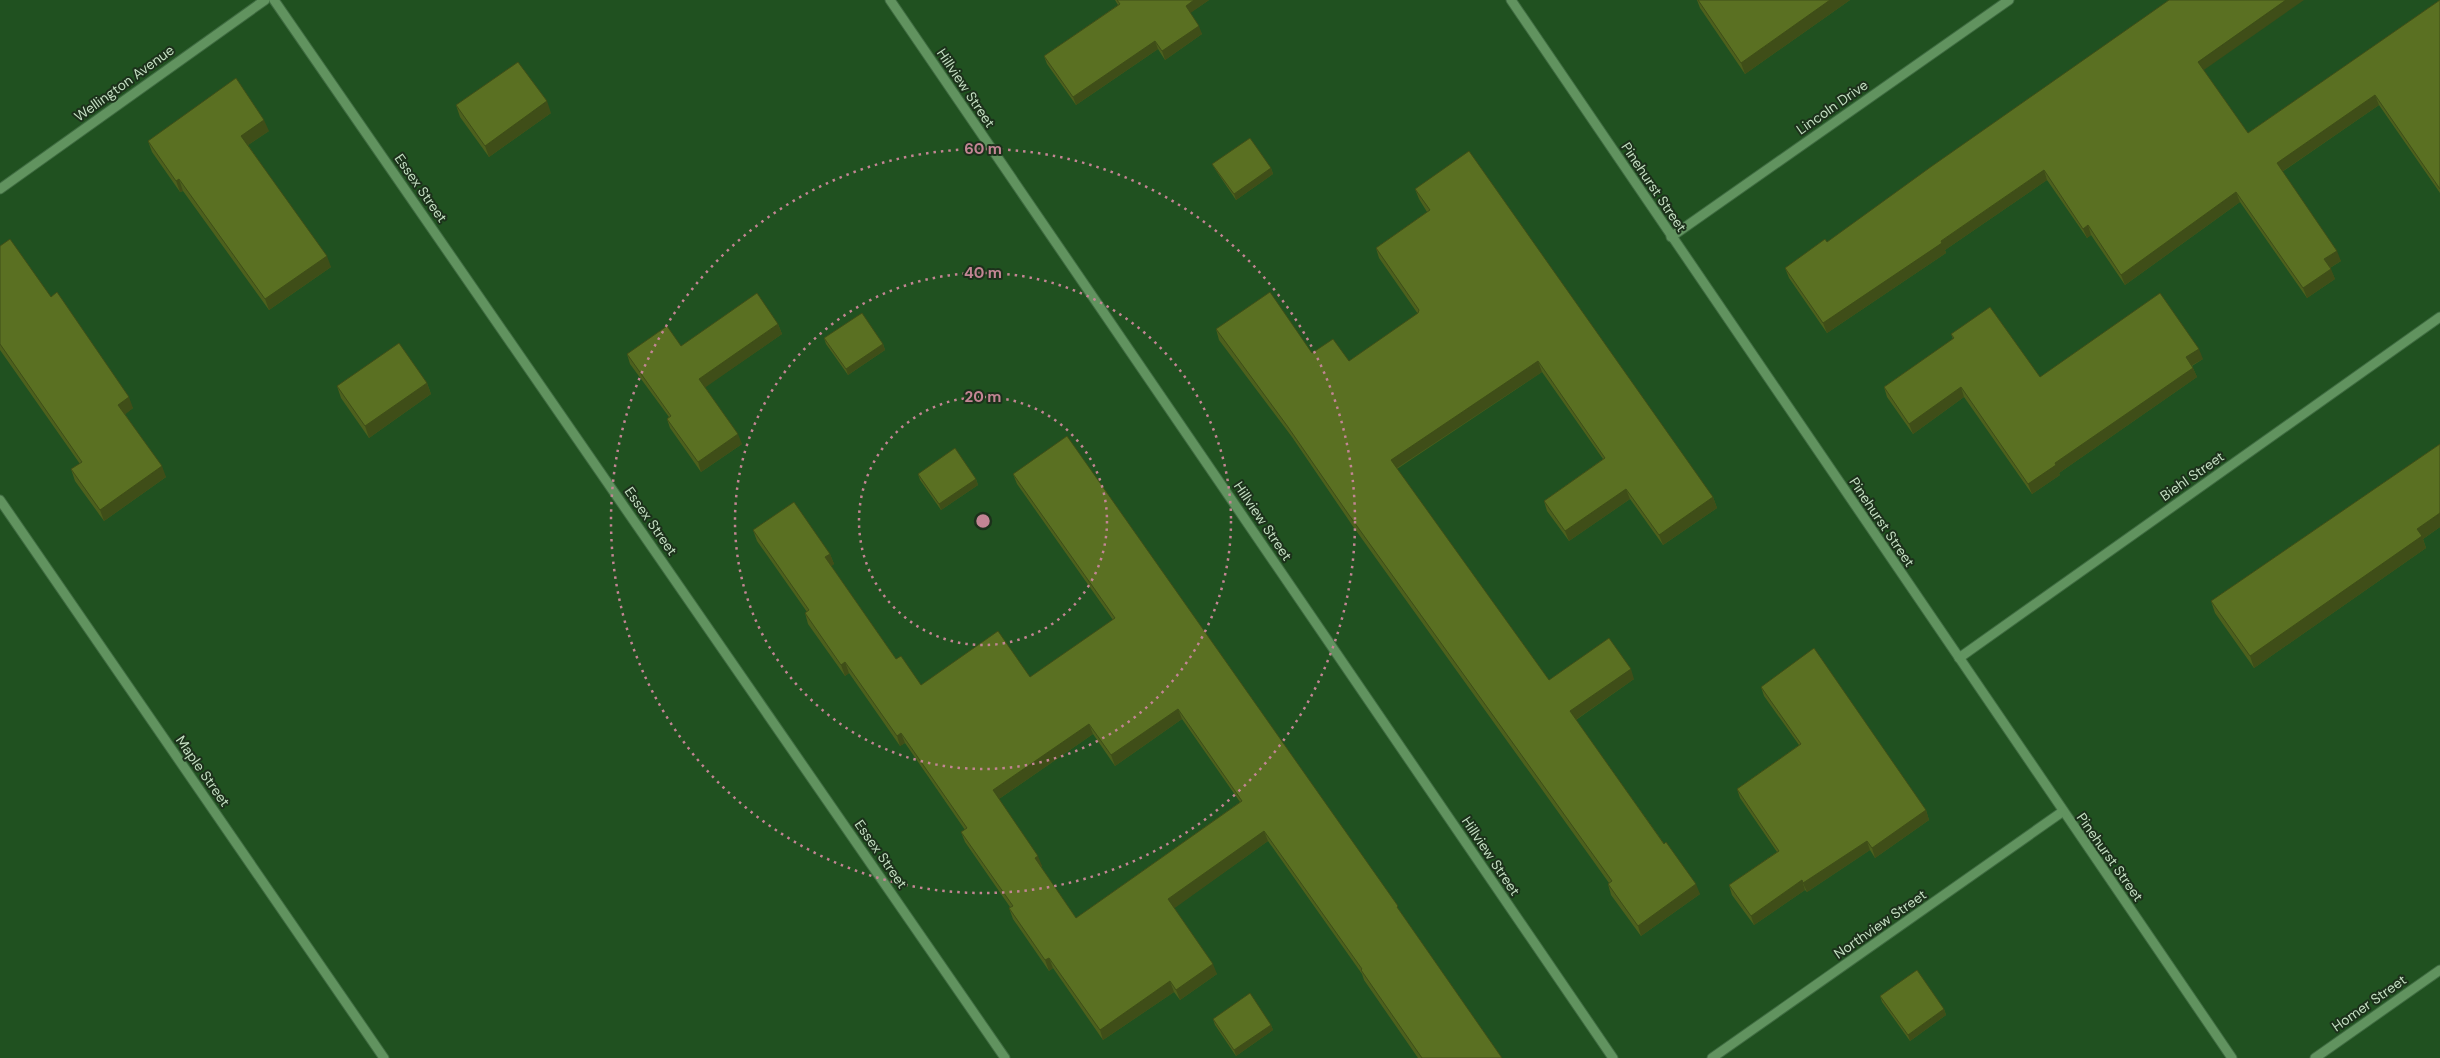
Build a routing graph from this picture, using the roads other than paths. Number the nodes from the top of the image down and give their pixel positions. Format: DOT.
graph roads {
  1 [pos="265,0"];
  2 [pos="274,0"];
  3 [pos="890,0"];
  4 [pos="1511,0"];
  5 [pos="2009,0"];
  6 [pos="0,188"];
  7 [pos="1671,236"];
  8 [pos="2440,317"];
  9 [pos="0,500"];
  10 [pos="1959,658"];
  11 [pos="2062,812"];
  12 [pos="2440,970"];
  13 [pos="384,1058"];
  14 [pos="1005,1058"];
  15 [pos="1612,1058"];
  16 [pos="1712,1058"];
  17 [pos="2232,1058"];
  18 [pos="2315,1058"];
  1 -- 6 [label="street, Wellington Avenue"];
  2 -- 14 [label="street, Essex Street"];
  3 -- 15 [label="street, Hillview Street"];
  4 -- 7 [label="street, Pinehurst Street"];
  5 -- 7 [label="street, Lincoln Drive"];
  7 -- 10 [label="street, Pinehurst Street"];
  8 -- 10 [label="street, Biehl Street"];
  9 -- 13 [label="street, Maple Street"];
  10 -- 11 [label="street, Pinehurst Street"];
  11 -- 16 [label="street, Northview Street"];
  11 -- 17 [label="street, Pinehurst Street"];
  12 -- 18 [label="street, Homer Street"];
}
